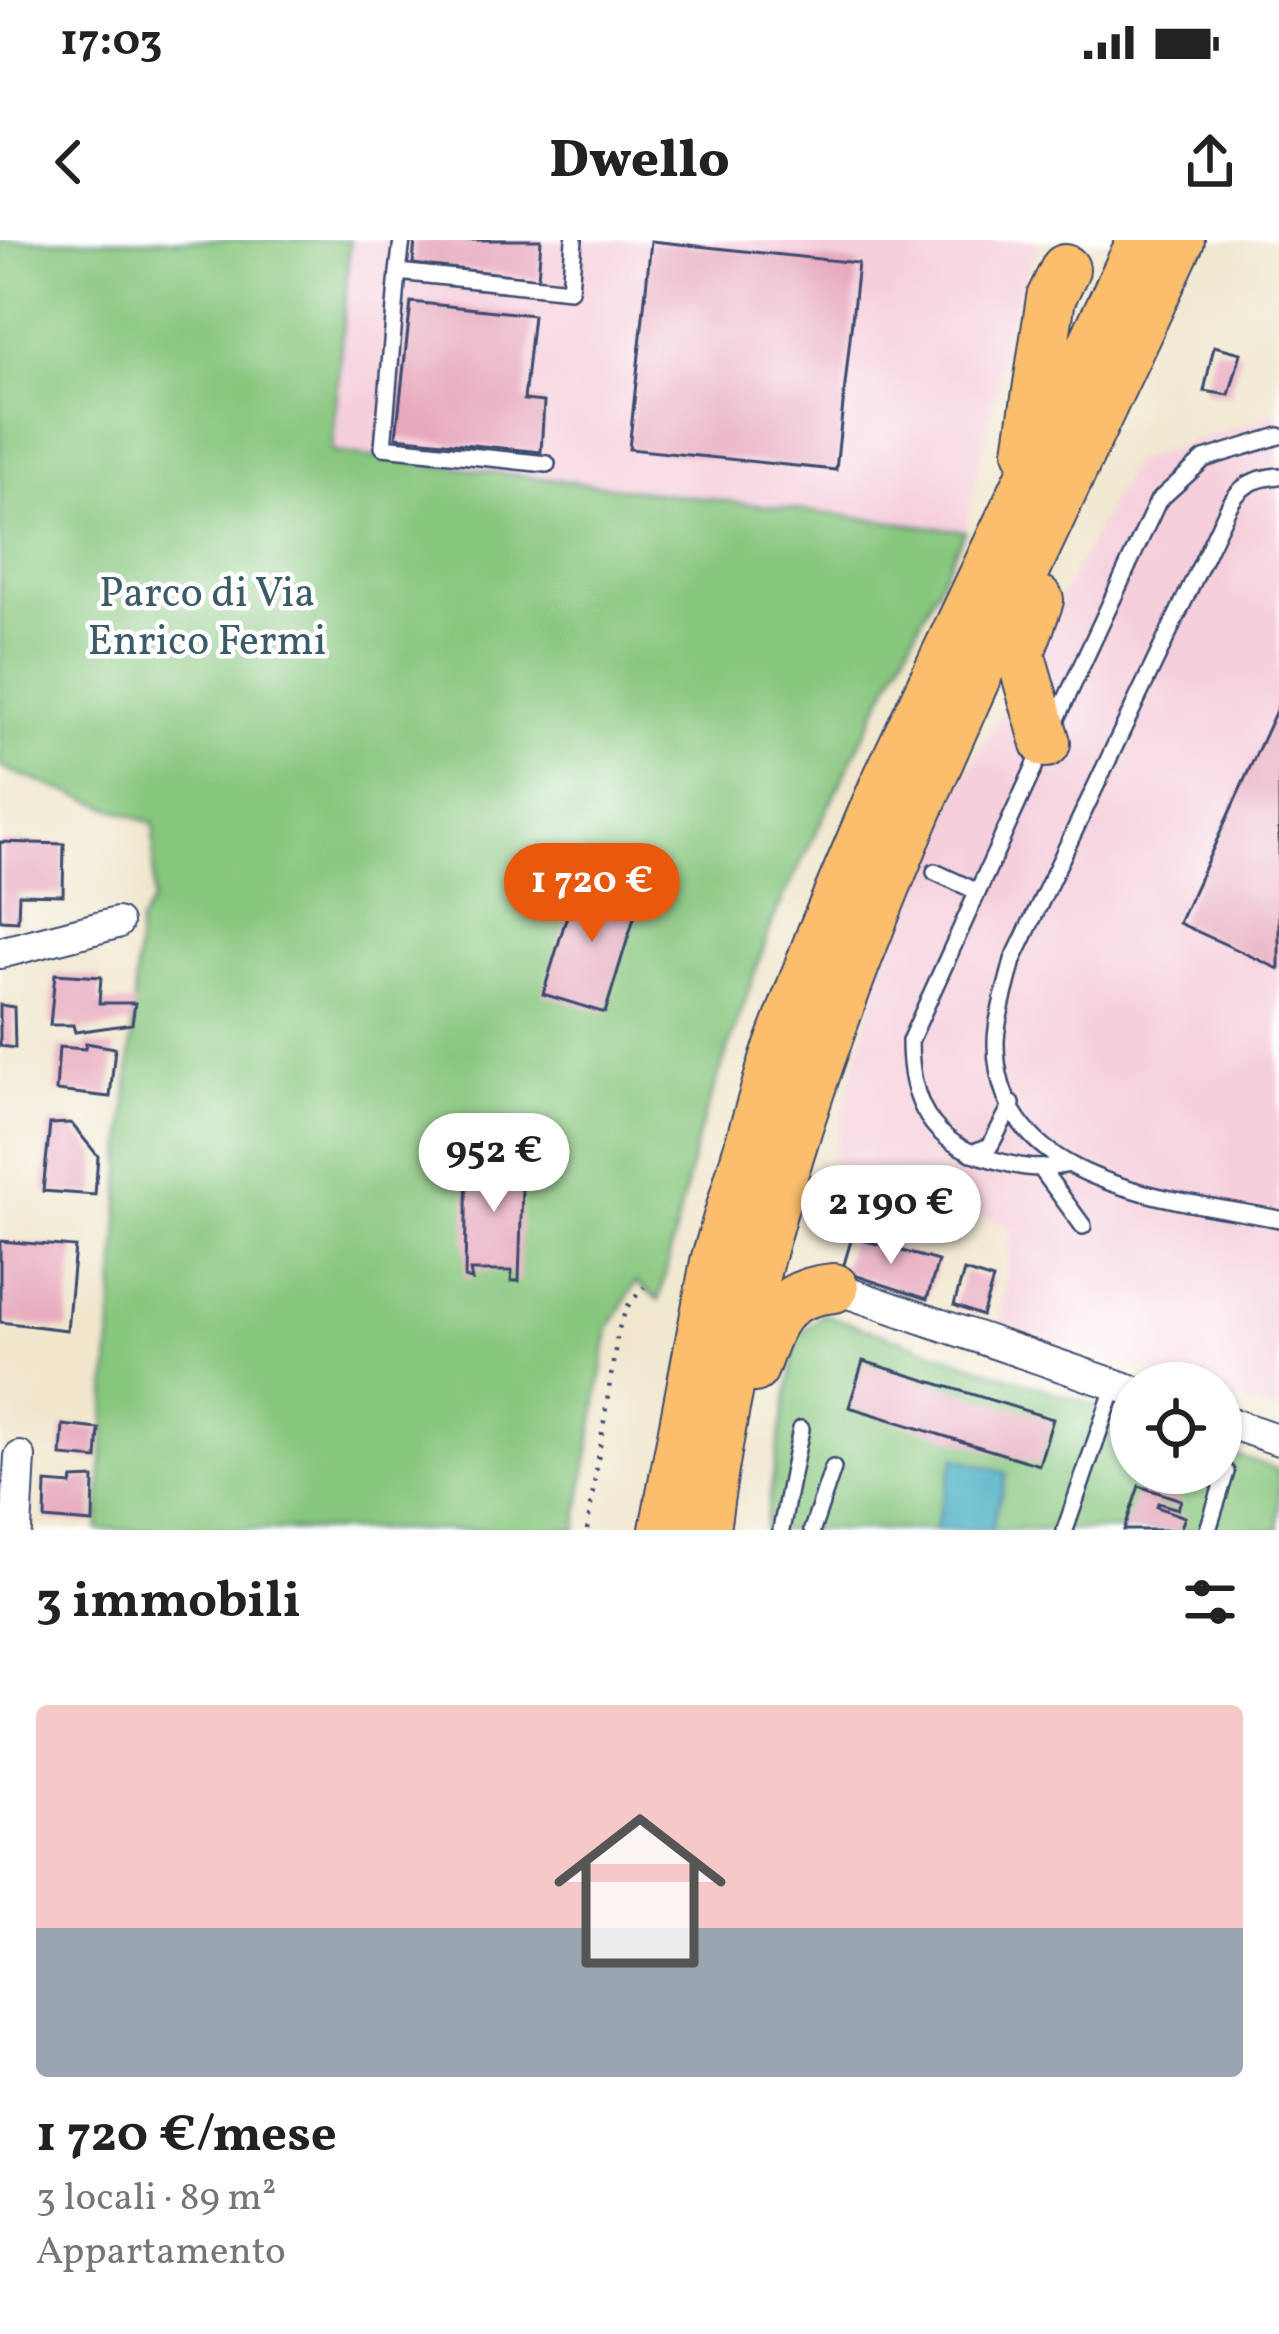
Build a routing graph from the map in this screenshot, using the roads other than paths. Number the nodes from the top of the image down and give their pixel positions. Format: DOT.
graph roads {
  1 [pos="402,240"];
  2 [pos="574,240"];
  3 [pos="1142,240"];
  4 [pos="1180,240"];
  5 [pos="1065,269"];
  6 [pos="398,272"];
  7 [pos="1279,436"];
  8 [pos="547,464"];
  9 [pos="1279,476"];
  10 [pos="1040,504"];
  11 [pos="1046,743"];
  12 [pos="934,872"];
  13 [pos="976,891"];
  14 [pos="117,923"];
  15 [pos="0,952"];
  16 [pos="1012,1104"];
  17 [pos="970,1153"];
  18 [pos="1065,1165"];
  19 [pos="1042,1170"];
  20 [pos="1279,1219"];
  21 [pos="1083,1226"];
  22 [pos="834,1288"];
  23 [pos="1110,1384"];
  24 [pos="1110,1420"];
  25 [pos="1242,1427"];
  26 [pos="801,1429"];
  27 [pos="1279,1440"];
  28 [pos="20,1457"];
  29 [pos="833,1468"];
  30 [pos="1219,1494"];
  31 [pos="11,1525"];
  32 [pos="691,1527"];
  33 [pos="781,1530"];
  34 [pos="812,1530"];
  35 [pos="1065,1530"];
  36 [pos="1208,1530"];
  1 -- 6 [label="lane"];
  2 -- 6 [label="lane"];
  3 -- 10 [label="main road"];
  4 -- 10 [label="main road"];
  5 -- 10 [label="main road"];
  6 -- 8 [label="lane"];
  7 -- 11 [label="lane"];
  9 -- 16 [label="lane"];
  10 -- 11 [label="main road"];
  10 -- 32 [label="main road"];
  11 -- 13 [label="lane"];
  12 -- 13 [label="lane"];
  13 -- 17 [label="lane"];
  14 -- 15 [label="street"];
  16 -- 17 [label="lane"];
  16 -- 18 [label="lane"];
  17 -- 19 [label="lane"];
  18 -- 19 [label="lane"];
  18 -- 20 [label="lane"];
  19 -- 21 [label="lane"];
  22 -- 23 [label="street"];
  22 -- 32 [label="main road"];
  24 -- 35 [label="lane"];
  25 -- 27 [label="street"];
  26 -- 33 [label="lane"];
  28 -- 31 [label="street"];
  29 -- 34 [label="lane"];
  30 -- 36 [label="lane"];
}
